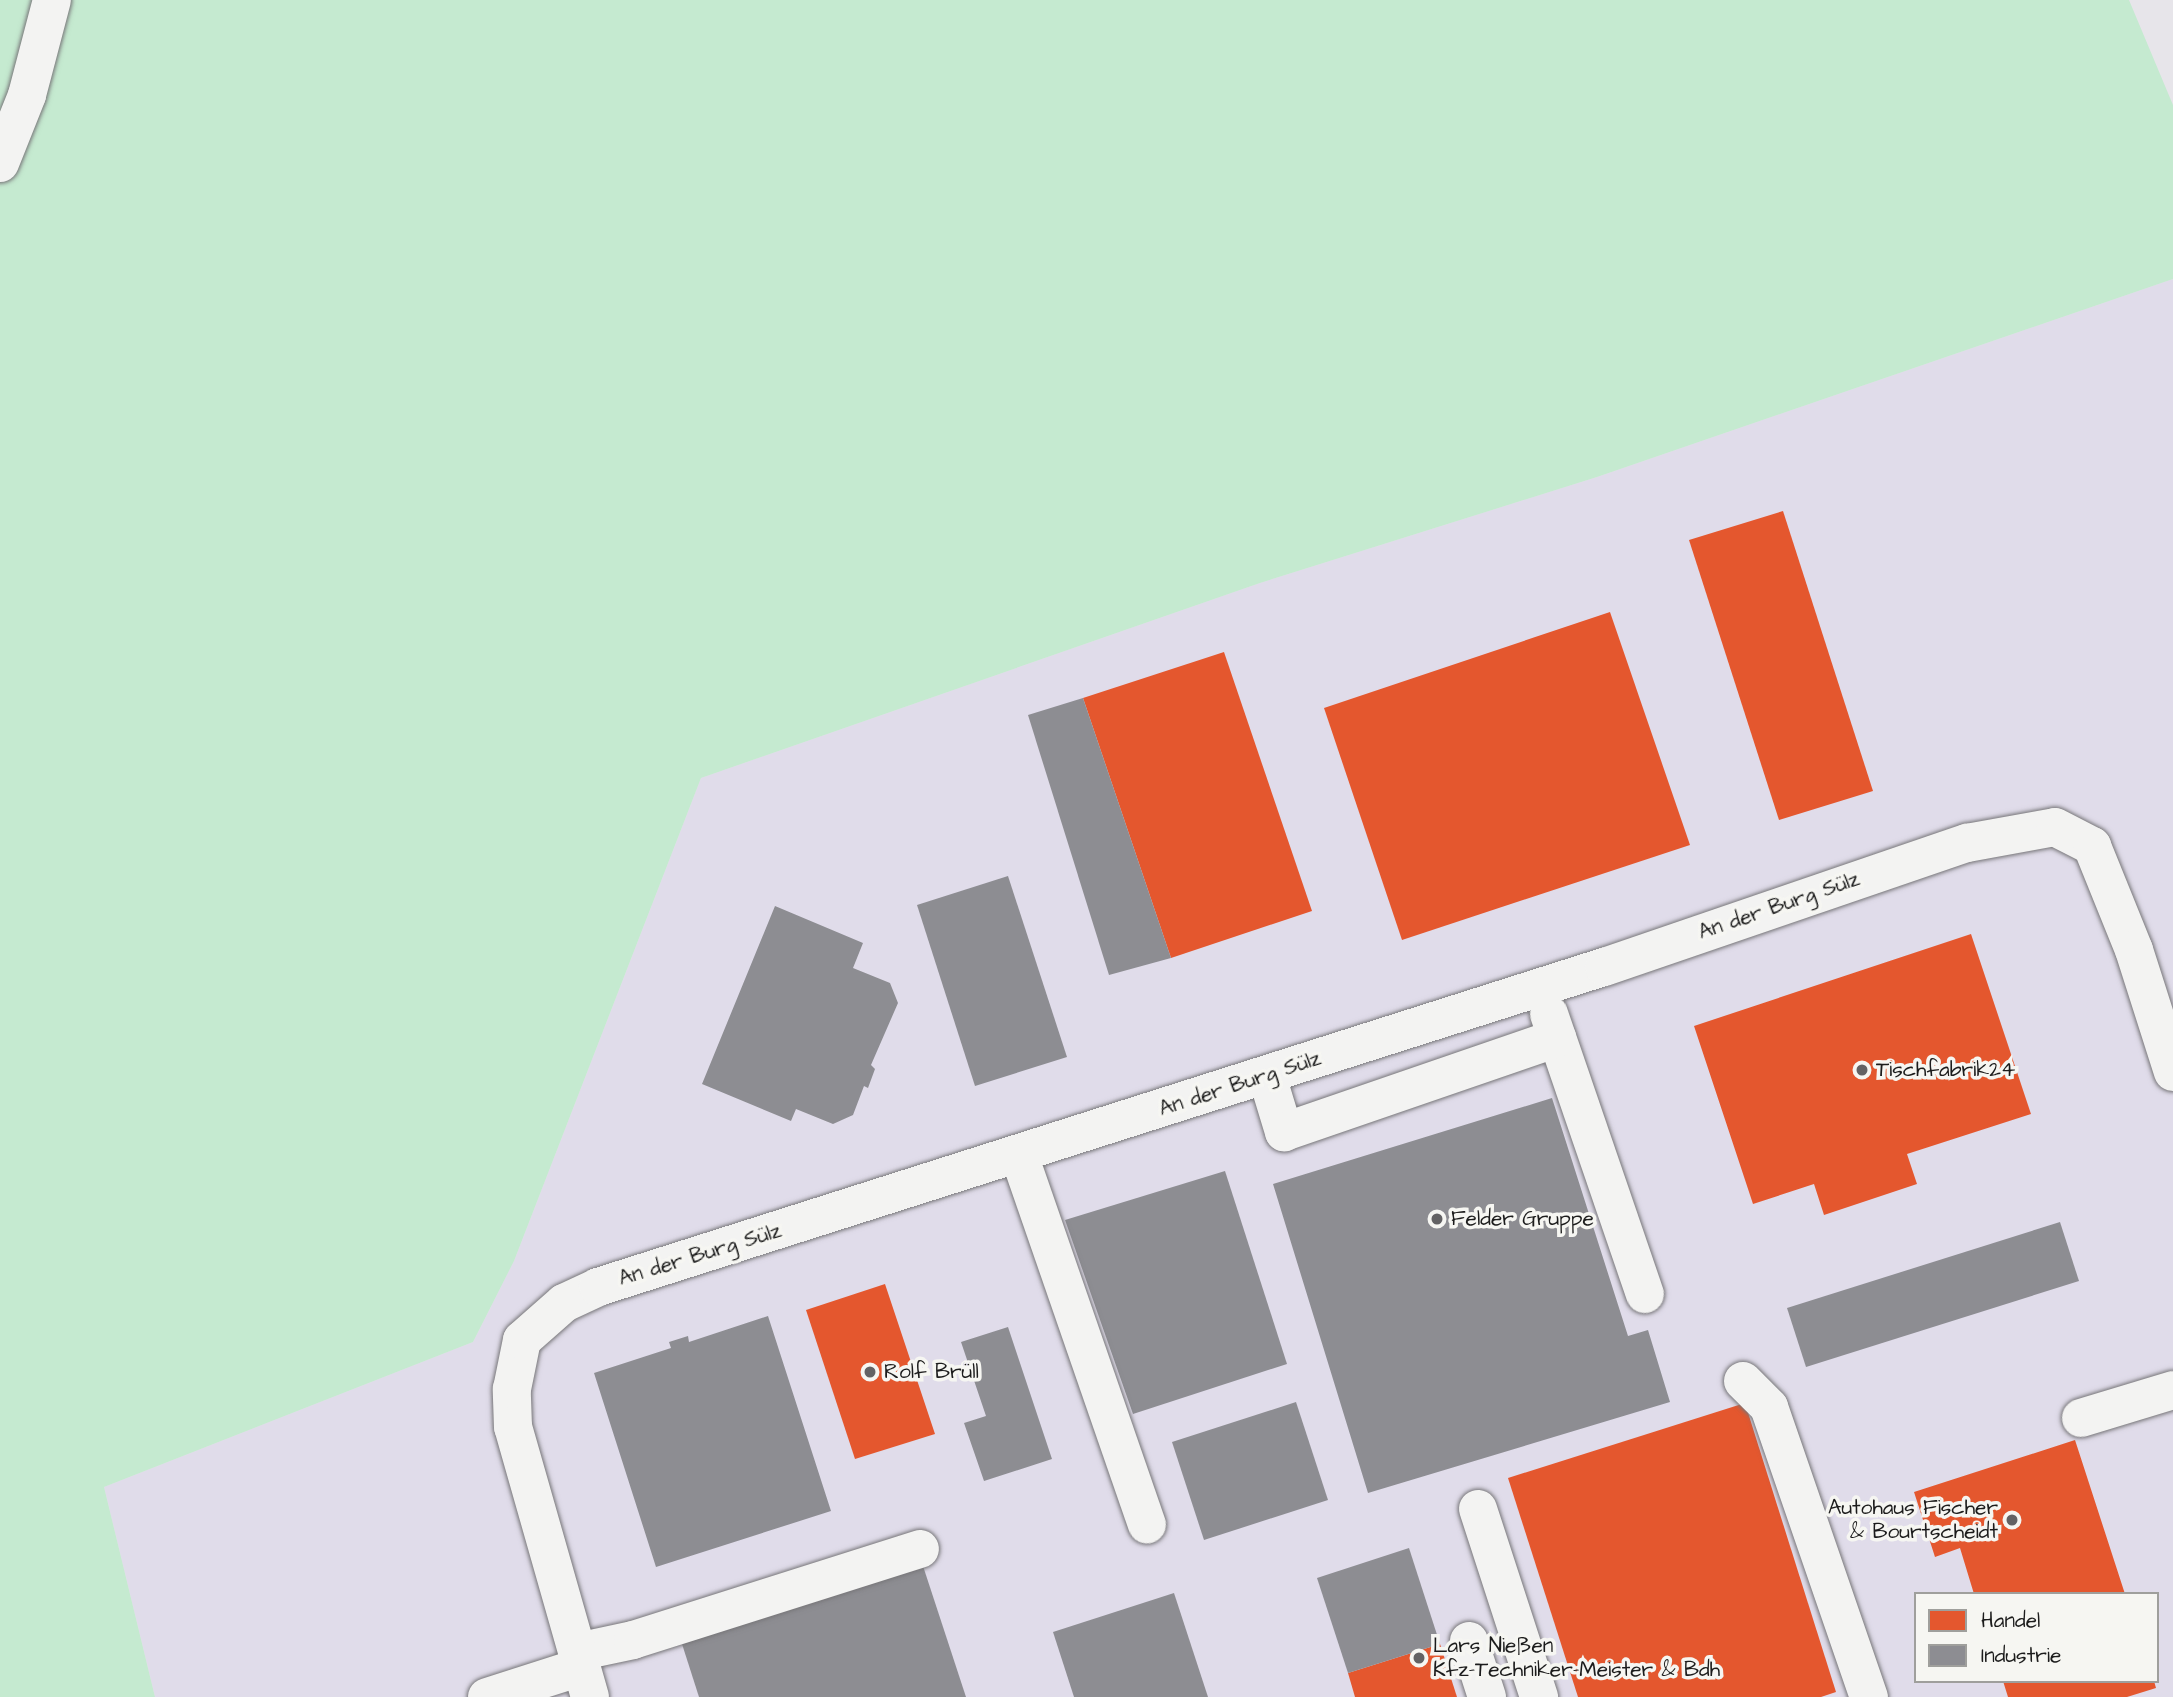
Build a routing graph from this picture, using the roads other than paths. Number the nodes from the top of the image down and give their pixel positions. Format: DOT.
graph roads {
  1 [pos="52,0"];
  2 [pos="0,163"];
  3 [pos="1540,987"];
  4 [pos="1557,1038"];
  5 [pos="2173,1072"];
  6 [pos="1267,1076"];
  7 [pos="1019,1155"];
  8 [pos="1645,1294"];
  9 [pos="1743,1381"];
  10 [pos="2173,1390"];
  11 [pos="2081,1418"];
  12 [pos="1478,1508"];
  13 [pos="1147,1524"];
  14 [pos="920,1549"];
  15 [pos="1469,1641"];
  16 [pos="583,1672"];
  17 [pos="487,1697"];
  18 [pos="1487,1697"];
  19 [pos="1539,1697"];
  20 [pos="1869,1697"];
  1 -- 2 [label="street"];
  3 -- 4 [label="street"];
  3 -- 5 [label="street, An der Burg Sülz"];
  3 -- 6 [label="street, An der Burg Sülz"];
  4 -- 6 [label="street"];
  4 -- 8 [label="street"];
  6 -- 7 [label="street, An der Burg Sülz"];
  7 -- 13 [label="street"];
  7 -- 16 [label="street, An der Burg Sülz"];
  9 -- 20 [label="street"];
  10 -- 11 [label="street"];
  12 -- 19 [label="street"];
  14 -- 16 [label="street"];
  15 -- 18 [label="street"];
  16 -- 17 [label="street"];
}
